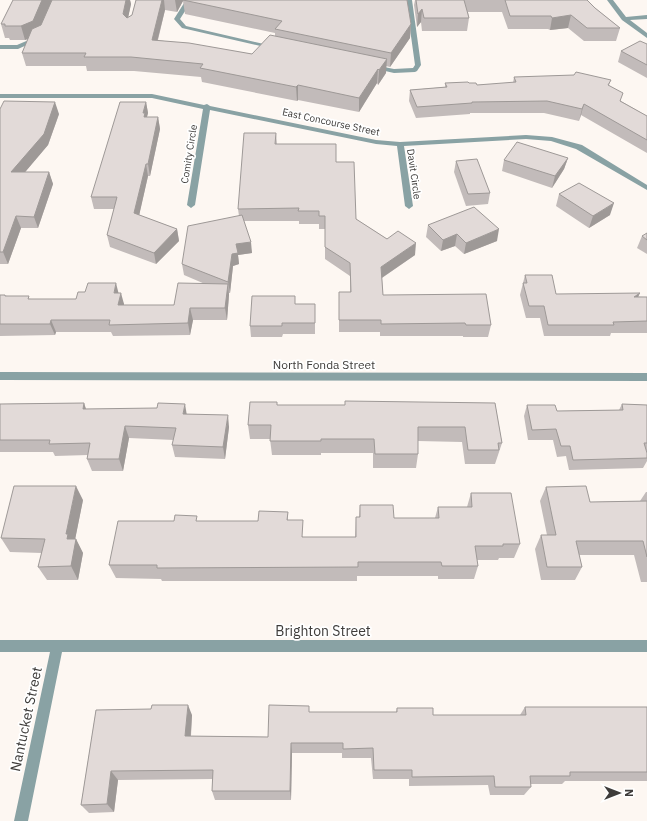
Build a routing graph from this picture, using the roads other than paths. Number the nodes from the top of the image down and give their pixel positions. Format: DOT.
graph roads {
  1 [pos="189,0"];
  2 [pos="409,0"];
  3 [pos="610,0"];
  4 [pos="647,17"];
  5 [pos="624,19"];
  6 [pos="44,30"];
  7 [pos="647,36"];
  8 [pos="0,47"];
  9 [pos="282,48"];
  10 [pos="365,65"];
  11 [pos="0,96"];
  12 [pos="206,106"];
  13 [pos="400,144"];
  14 [pos="647,188"];
  15 [pos="191,204"];
  16 [pos="409,206"];
  17 [pos="0,376"];
  18 [pos="647,377"];
  19 [pos="0,646"];
  20 [pos="57,646"];
  21 [pos="647,646"];
  22 [pos="21,821"];
  1 -- 9 [label="street"];
  2 -- 10 [label="street"];
  3 -- 5 [label="street"];
  4 -- 5 [label="street"];
  5 -- 7 [label="street"];
  6 -- 8 [label="street"];
  11 -- 12 [label="street, East Concourse Street"];
  12 -- 13 [label="street, East Concourse Street"];
  12 -- 15 [label="street, Comity Circle"];
  13 -- 14 [label="street, East Concourse Street"];
  13 -- 16 [label="street, Davit Circle"];
  17 -- 18 [label="street, North Fonda Street"];
  19 -- 20 [label="street, Brighton Street"];
  20 -- 21 [label="street, Brighton Street"];
  20 -- 22 [label="street, Nantucket Street"];
}
